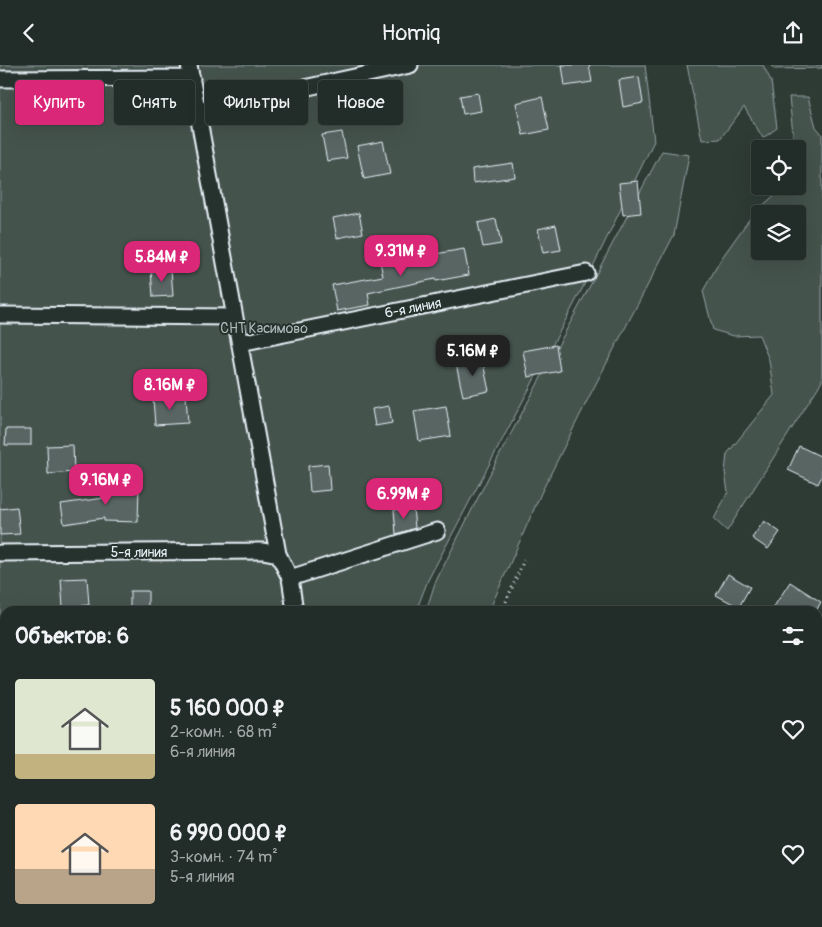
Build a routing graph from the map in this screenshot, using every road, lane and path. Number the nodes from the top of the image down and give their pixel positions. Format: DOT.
graph roads {
  1 [pos="410,65"];
  2 [pos="190,72"];
  3 [pos="0,79"];
  4 [pos="198,111"];
  5 [pos="586,273"];
  6 [pos="0,315"];
  7 [pos="235,317"];
  8 [pos="240,343"];
  9 [pos="437,531"];
  10 [pos="0,553"];
  11 [pos="278,554"];
  12 [pos="524,560"];
  13 [pos="290,578"];
  14 [pos="295,606"];
  15 [pos="504,606"];
  1 -- 4 [label="street"];
  2 -- 3 [label="street"];
  2 -- 4 [label="street"];
  4 -- 7 [label="street"];
  5 -- 8 [label="street, 6-я линия"];
  6 -- 7 [label="street"];
  7 -- 8 [label="street"];
  8 -- 11 [label="street"];
  9 -- 13 [label="street"];
  10 -- 11 [label="street, 5-я линия"];
  11 -- 13 [label="street"];
  12 -- 15 [label="path"];
  13 -- 14 [label="street"];
}
